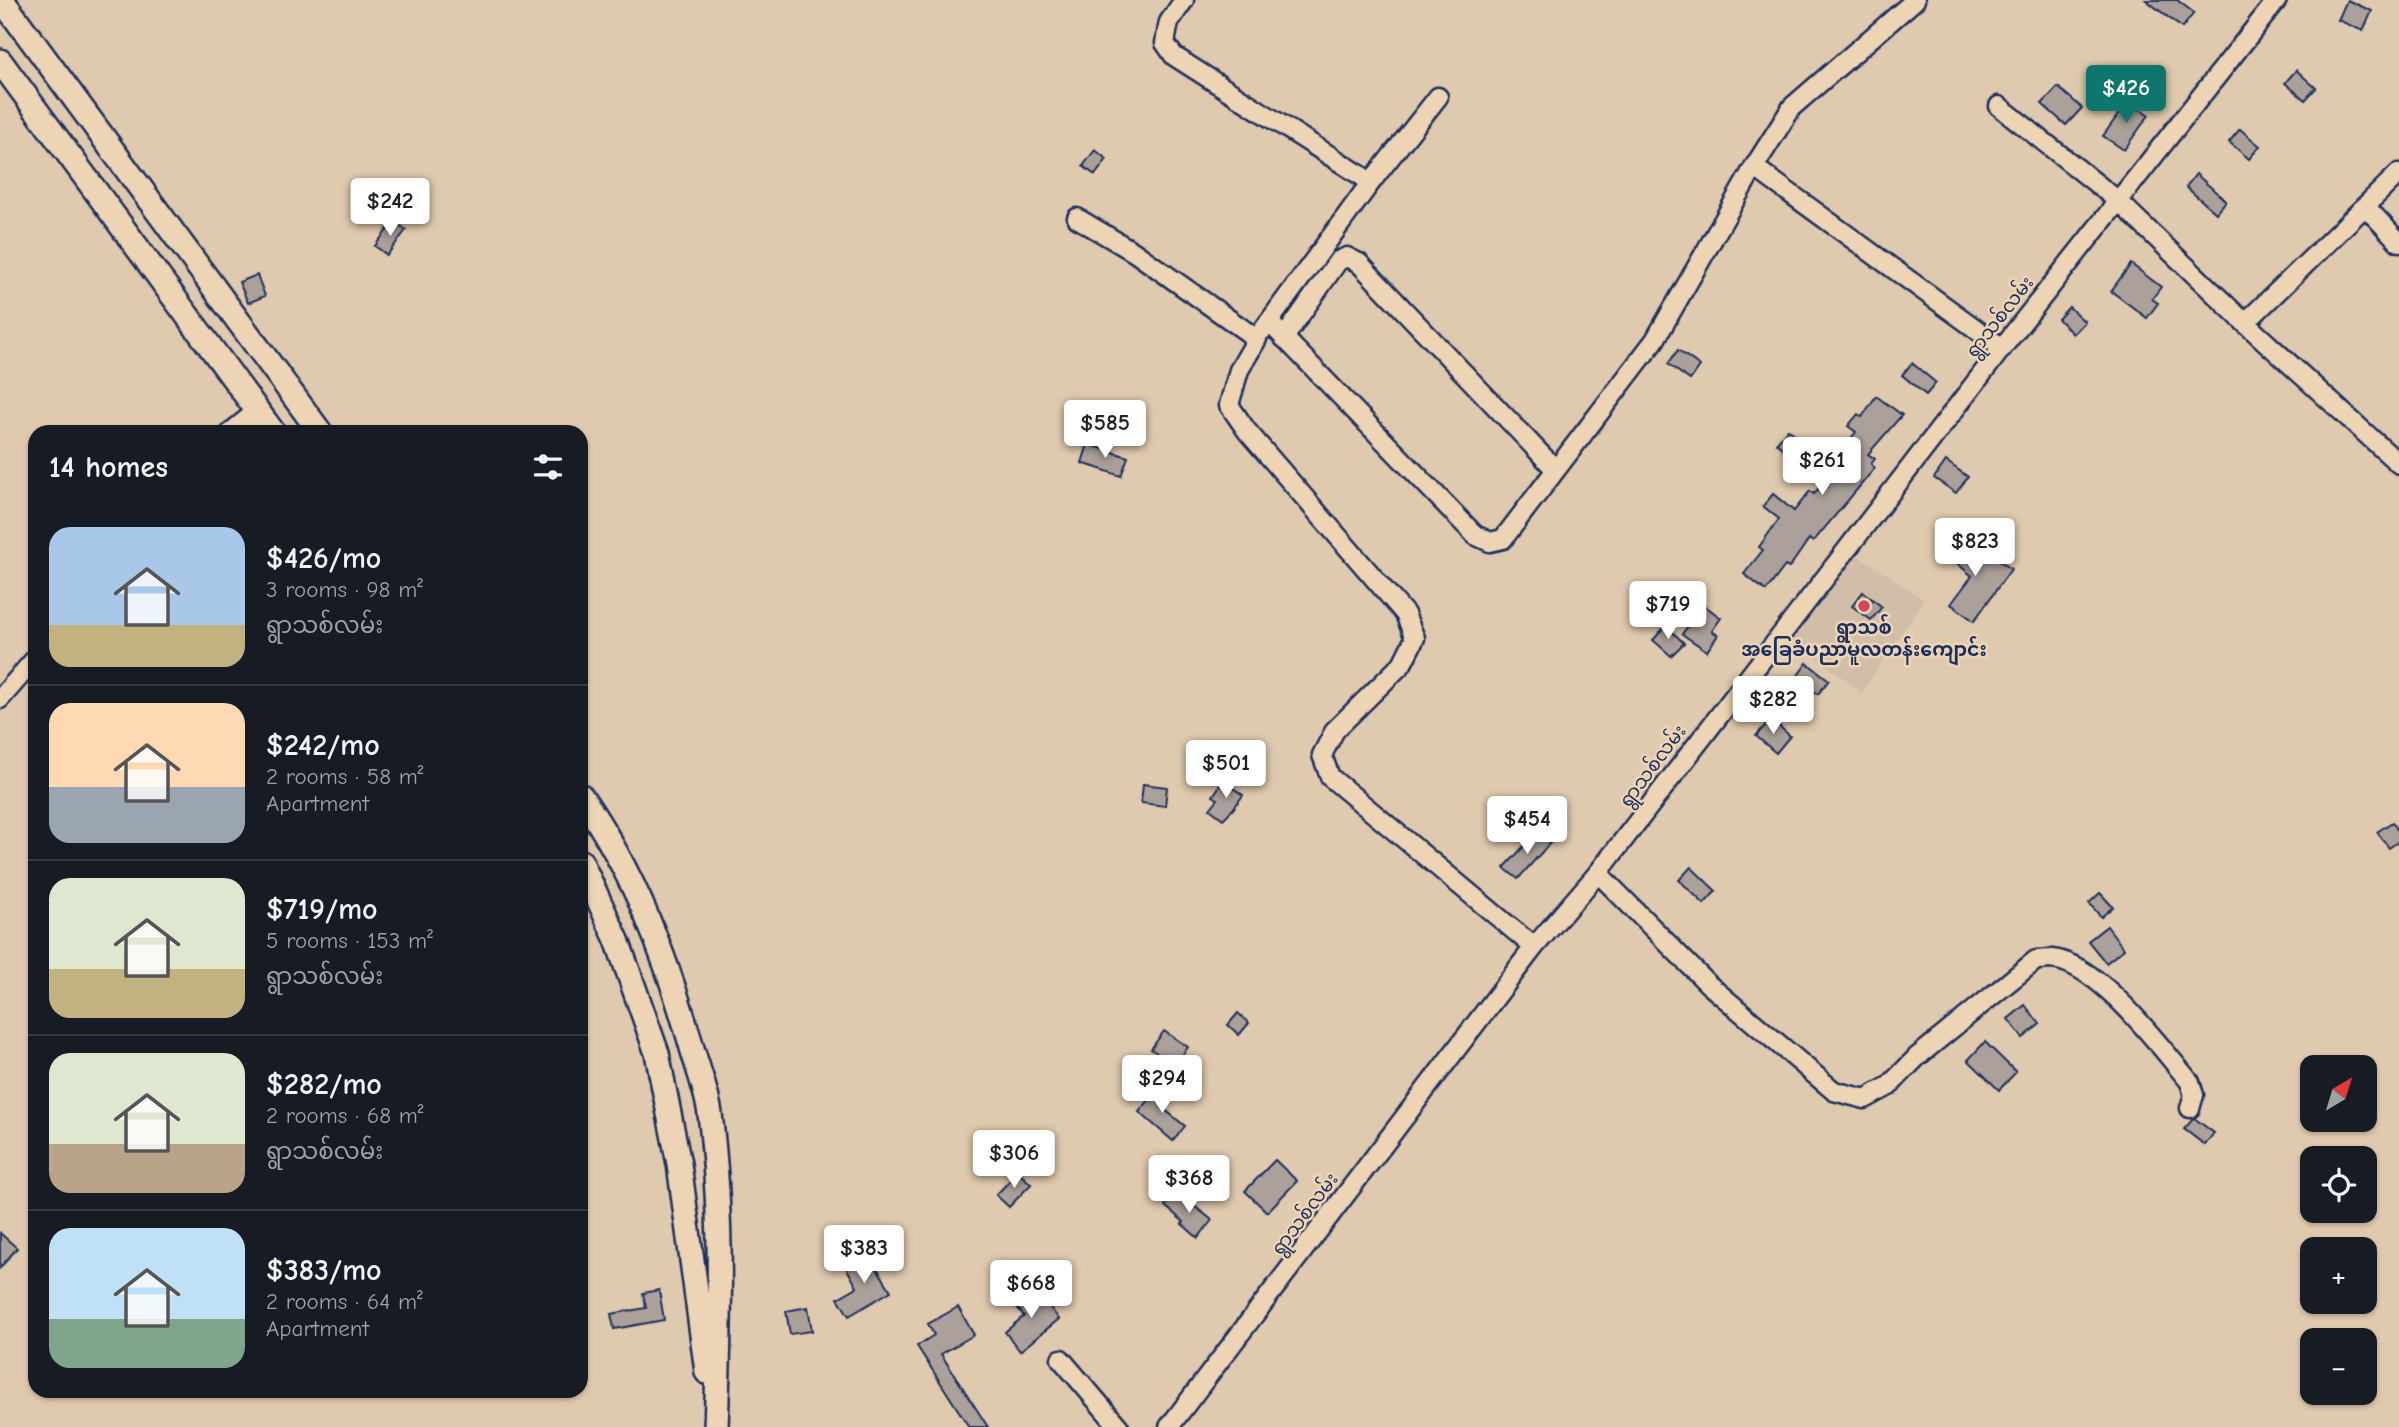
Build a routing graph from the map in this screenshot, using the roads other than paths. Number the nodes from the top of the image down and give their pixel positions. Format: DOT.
graph roads {
  1 [pos="2,0"];
  2 [pos="1184,0"];
  3 [pos="1914,0"];
  4 [pos="2277,0"];
  5 [pos="0,61"];
  6 [pos="1438,97"];
  7 [pos="1999,106"];
  8 [pos="1754,167"];
  9 [pos="2399,173"];
  10 [pos="1371,182"];
  11 [pos="2117,200"];
  12 [pos="2365,206"];
  13 [pos="1077,218"];
  14 [pos="2399,242"];
  15 [pos="1269,322"];
  16 [pos="2245,323"];
  17 [pos="1284,338"];
  18 [pos="1257,339"];
  19 [pos="2002,348"];
  20 [pos="257,411"];
  21 [pos="240,425"];
  22 [pos="268,425"];
  23 [pos="315,425"];
  24 [pos="2399,464"];
  25 [pos="1555,469"];
  26 [pos="28,667"];
  27 [pos="0,699"];
  28 [pos="588,808"];
  29 [pos="1598,873"];
  30 [pos="588,877"];
  31 [pos="1534,947"];
  32 [pos="2190,1108"];
  33 [pos="1061,1359"];
  34 [pos="715,1427"];
  35 [pos="1119,1427"];
  36 [pos="1169,1427"];
  1 -- 23 [label="main road"];
  2 -- 10 [label="street"];
  3 -- 8 [label="street"];
  4 -- 11 [label="street, ရွာသစ်လမ်း"];
  5 -- 20 [label="main road"];
  6 -- 10 [label="street"];
  7 -- 11 [label="street"];
  8 -- 19 [label="street"];
  8 -- 25 [label="street"];
  9 -- 12 [label="street"];
  10 -- 15 [label="street"];
  11 -- 16 [label="street"];
  11 -- 19 [label="street, ရွာသစ်လမ်း"];
  12 -- 14 [label="street"];
  12 -- 16 [label="street"];
  13 -- 18 [label="street"];
  15 -- 17 [label="street"];
  15 -- 18 [label="street"];
  16 -- 24 [label="street"];
  17 -- 25 [label="street"];
  17 -- 25 [label="street"];
  18 -- 31 [label="street"];
  19 -- 29 [label="street, ရွာသစ်လမ်း"];
  20 -- 21 [label="street"];
  20 -- 22 [label="main road"];
  26 -- 27 [label="street"];
  28 -- 34 [label="main road"];
  29 -- 31 [label="street, ရွာသစ်လမ်း"];
  29 -- 32 [label="street"];
  30 -- 34 [label="main road"];
  31 -- 36 [label="street, ရွာသစ်လမ်း"];
  33 -- 35 [label="street"];
}
